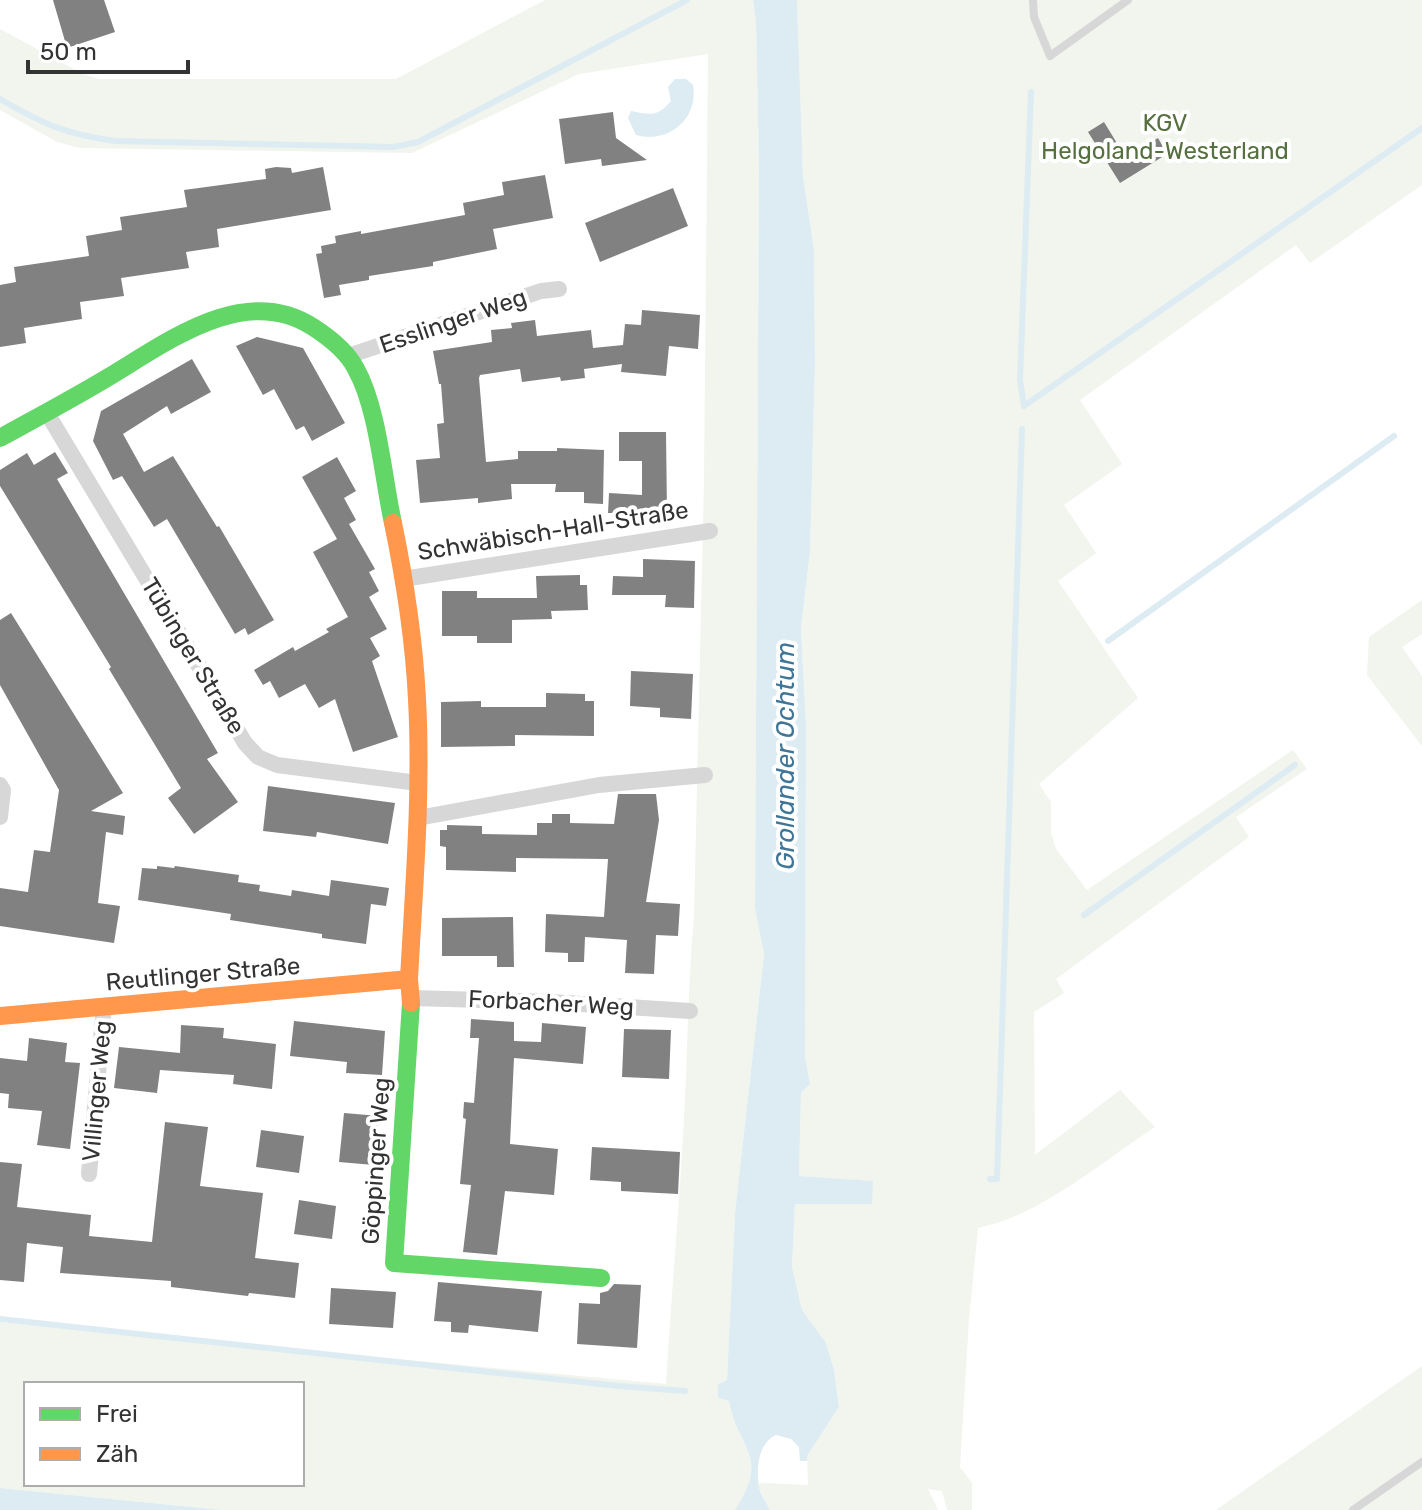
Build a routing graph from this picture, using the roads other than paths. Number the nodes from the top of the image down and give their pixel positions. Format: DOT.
graph roads {
  1 [pos="1033,0"];
  2 [pos="1128,0"];
  3 [pos="559,289"];
  4 [pos="348,356"];
  5 [pos="47,413"];
  6 [pos="0,438"];
  7 [pos="710,531"];
  8 [pos="403,579"];
  9 [pos="705,775"];
  10 [pos="418,783"];
  11 [pos="0,785"];
  12 [pos="0,817"];
  13 [pos="418,818"];
  14 [pos="410,988"];
  15 [pos="104,1007"];
  16 [pos="690,1011"];
  17 [pos="0,1016"];
  18 [pos="89,1174"];
  19 [pos="601,1278"];
  20 [pos="1422,1462"];
  21 [pos="1353,1510"];
  1 -- 2 [label="lane"];
  3 -- 4 [label="street, Esslinger Weg"];
  4 -- 5 [label="street, Schwäbisch-Hall-Straße"];
  4 -- 8 [label="street, Schwäbisch-Hall-Straße"];
  5 -- 6 [label="street, Schwäbisch-Hall-Straße"];
  5 -- 10 [label="street, Tübinger Straße"];
  7 -- 8 [label="street, Schwäbisch-Hall-Straße"];
  8 -- 10 [label="street, Schwäbisch-Hall-Straße"];
  9 -- 13 [label="street"];
  10 -- 13 [label="street, Schwäbisch-Hall-Straße"];
  11 -- 12 [label="street"];
  13 -- 14 [label="street, Schwäbisch-Hall-Straße"];
  14 -- 15 [label="street, Reutlinger Straße"];
  14 -- 16 [label="street, Forbacher Weg"];
  14 -- 19 [label="street, Göppinger Weg"];
  15 -- 17 [label="street, Reutlinger Straße"];
  15 -- 18 [label="street, Villinger Weg"];
  20 -- 21 [label="lane"];
}
